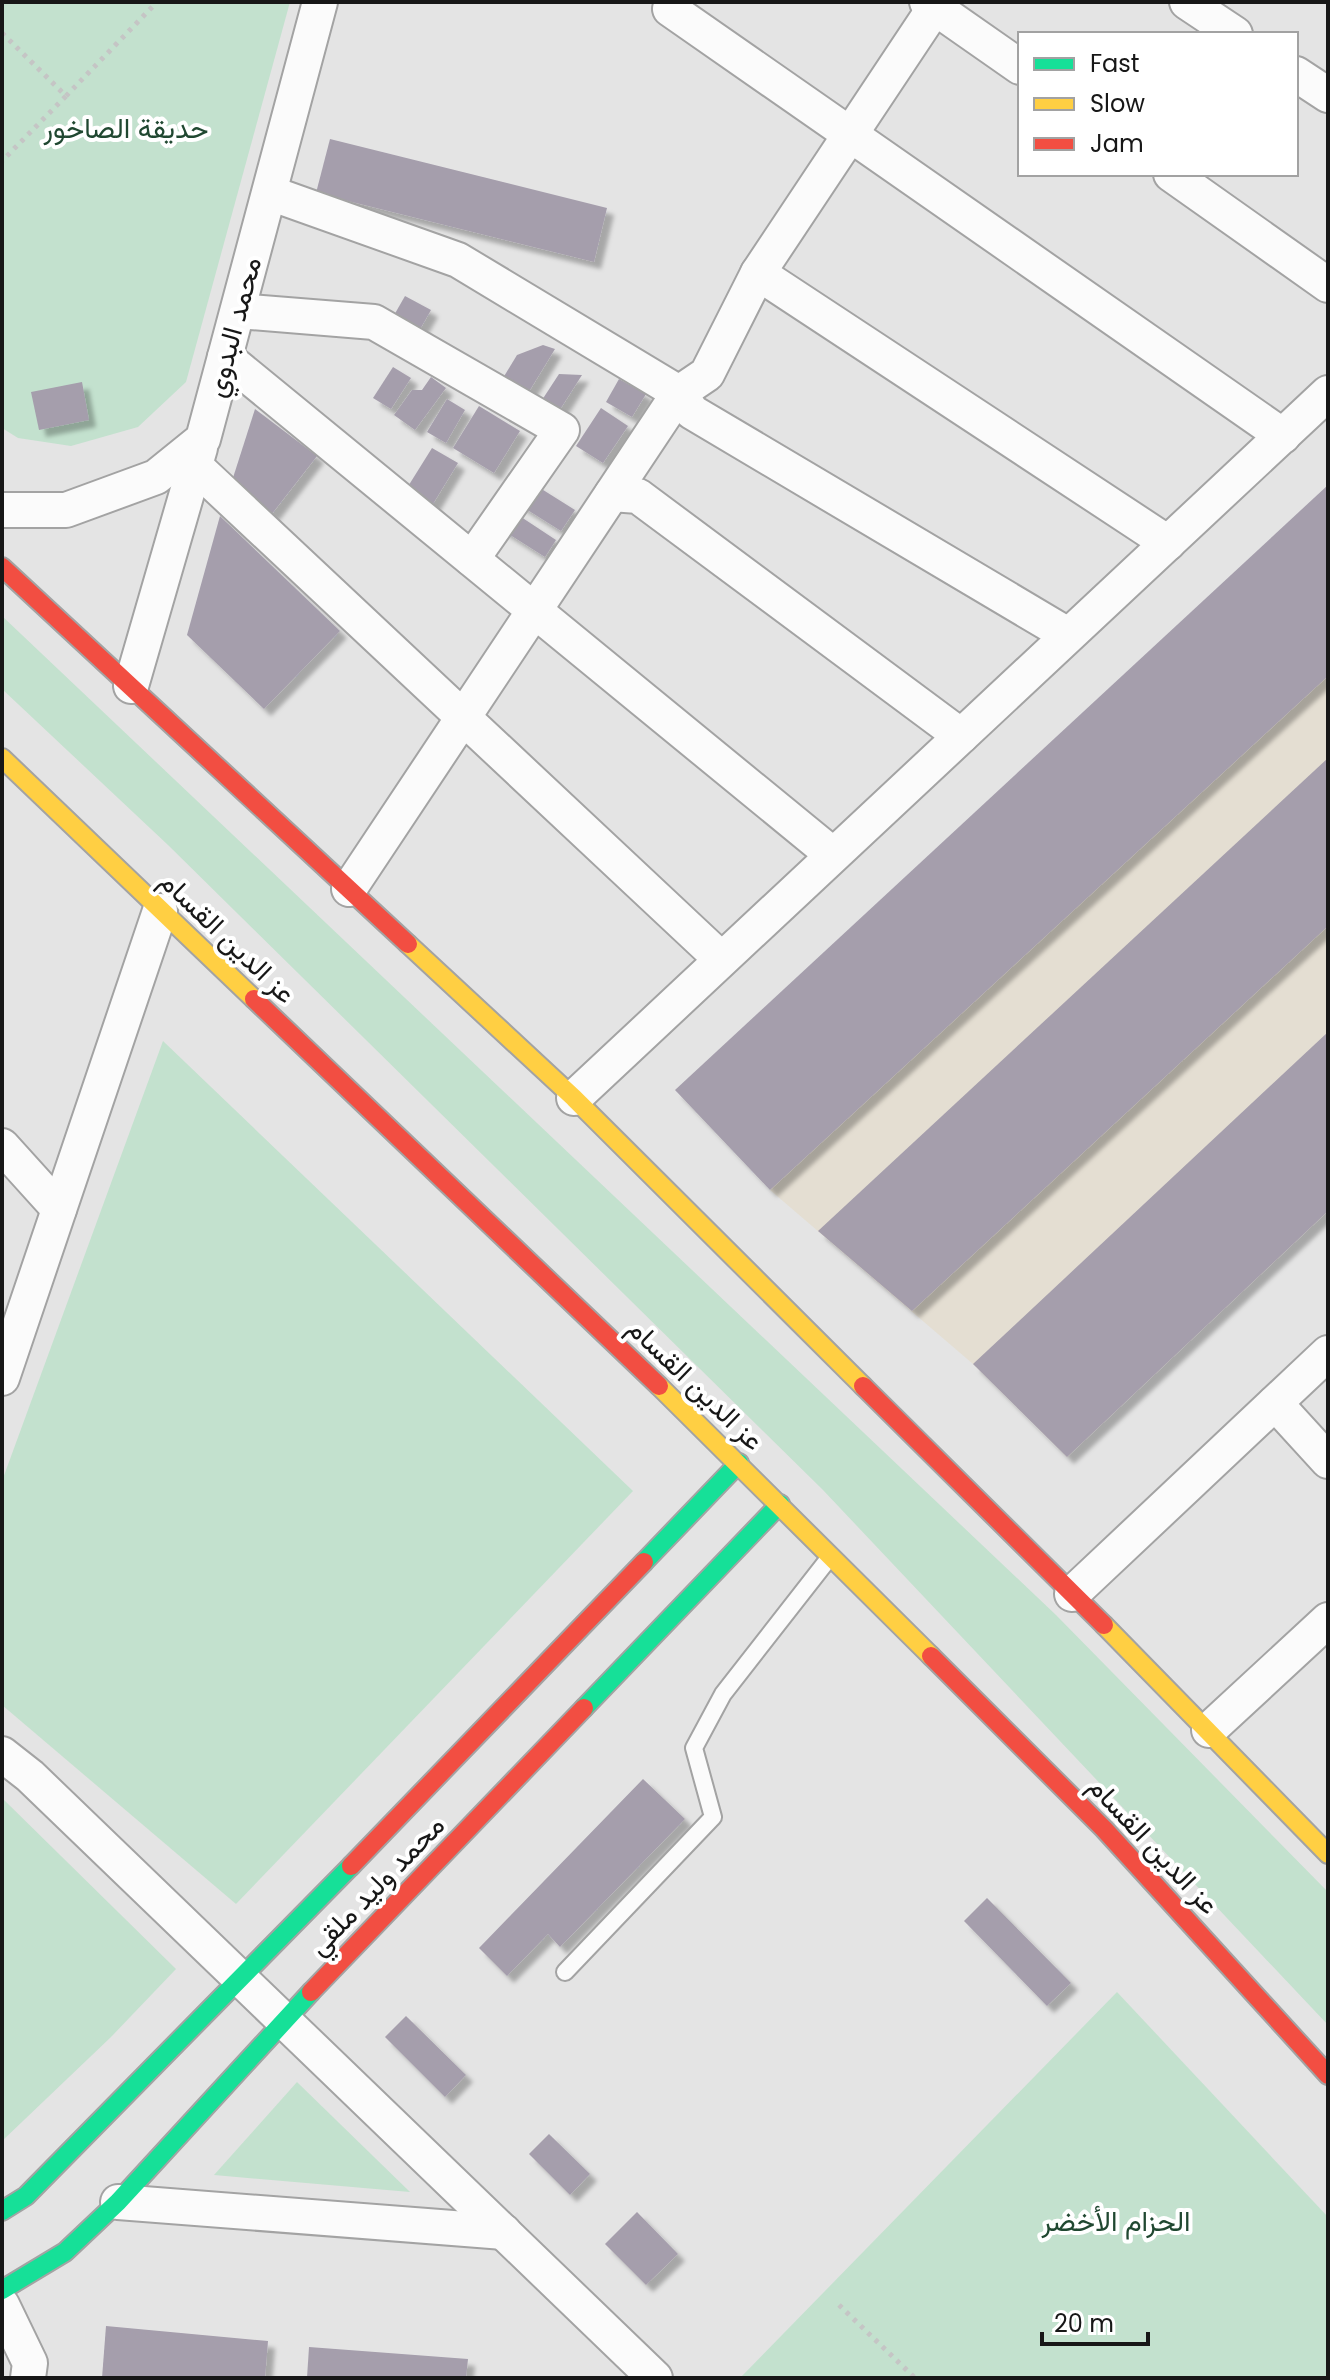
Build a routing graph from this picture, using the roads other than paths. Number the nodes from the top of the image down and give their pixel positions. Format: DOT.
graph roads {
  1 [pos="320,2"];
  2 [pos="1187,2"];
  3 [pos="931,5"];
  4 [pos="670,9"];
  5 [pos="1232,32"];
  6 [pos="1018,66"];
  7 [pos="1298,75"];
  8 [pos="1328,95"];
  9 [pos="850,134"];
  10 [pos="1174,176"];
  11 [pos="270,193"];
  12 [pos="758,273"];
  13 [pos="1328,285"];
  14 [pos="238,311"];
  15 [pos="225,357"];
  16 [pos="679,393"];
  17 [pos="1328,393"];
  18 [pos="1283,436"];
  19 [pos="199,453"];
  20 [pos="612,494"];
  21 [pos="2,510"];
  22 [pos="1168,543"];
  23 [pos="472,559"];
  24 [pos="2,567"];
  25 [pos="534,610"];
  26 [pos="1068,635"];
  27 [pos="131,686"];
  28 [pos="463,718"];
  29 [pos="961,736"];
  30 [pos="2,758"];
  31 [pos="833,855"];
  32 [pos="349,889"];
  33 [pos="160,911"];
  34 [pos="721,959"];
  35 [pos="574,1098"];
  36 [pos="2,1146"];
  37 [pos="59,1209"];
  38 [pos="1328,1353"];
  39 [pos="2,1378"];
  40 [pos="1275,1403"];
  41 [pos="1328,1461"];
  42 [pos="739,1463"];
  43 [pos="780,1504"];
  44 [pos="831,1556"];
  45 [pos="1072,1594"];
  46 [pos="1328,1620"];
  47 [pos="1209,1730"];
  48 [pos="2,1754"];
  49 [pos="1328,1854"];
  50 [pos="565,1972"];
  51 [pos="242,1979"];
  52 [pos="284,2020"];
  53 [pos="1328,2075"];
  54 [pos="118,2202"];
  55 [pos="2,2211"];
  56 [pos="504,2232"];
  57 [pos="2,2290"];
  58 [pos="2,2305"];
  59 [pos="28,2378"];
  60 [pos="655,2378"];
  1 -- 11 [label="street, محمد البدوي"];
  2 -- 5 [label="street"];
  3 -- 6 [label="street"];
  3 -- 9 [label="street"];
  4 -- 9 [label="street"];
  7 -- 8 [label="street"];
  9 -- 12 [label="street"];
  9 -- 18 [label="street"];
  10 -- 13 [label="street"];
  11 -- 14 [label="street, محمد البدوي"];
  11 -- 16 [label="street"];
  12 -- 16 [label="street"];
  12 -- 22 [label="street"];
  14 -- 15 [label="street, محمد البدوي"];
  14 -- 23 [label="street"];
  15 -- 19 [label="street, محمد البدوي"];
  15 -- 23 [label="street"];
  16 -- 20 [label="street"];
  16 -- 26 [label="street"];
  17 -- 18 [label="street"];
  18 -- 22 [label="street"];
  19 -- 21 [label="street"];
  19 -- 27 [label="street, محمد البدوي"];
  19 -- 28 [label="street"];
  20 -- 25 [label="street"];
  20 -- 29 [label="street"];
  22 -- 26 [label="street"];
  23 -- 25 [label="street"];
  24 -- 27 [label="main road"];
  25 -- 28 [label="street"];
  25 -- 31 [label="street"];
  26 -- 29 [label="street"];
  27 -- 32 [label="main road"];
  28 -- 32 [label="street"];
  28 -- 34 [label="street"];
  29 -- 31 [label="street"];
  30 -- 33 [label="main road, عز الدين القسام"];
  31 -- 34 [label="street"];
  32 -- 35 [label="main road"];
  33 -- 37 [label="street"];
  33 -- 42 [label="main road, عز الدين القسام"];
  34 -- 35 [label="street"];
  35 -- 45 [label="main road"];
  36 -- 37 [label="street"];
  37 -- 39 [label="street"];
  38 -- 40 [label="street"];
  40 -- 41 [label="street"];
  40 -- 45 [label="street"];
  42 -- 43 [label="main road, عز الدين القسام"];
  42 -- 51 [label="main road, محمد وليد ملقي"];
  43 -- 44 [label="main road, عز الدين القسام"];
  43 -- 52 [label="main road, محمد وليد ملقي"];
  44 -- 50 [label="lane"];
  44 -- 53 [label="main road, عز الدين القسام"];
  45 -- 47 [label="main road"];
  46 -- 47 [label="street"];
  47 -- 49 [label="main road"];
  48 -- 51 [label="street"];
  51 -- 52 [label="street"];
  51 -- 55 [label="main road, محمد وليد ملقي"];
  52 -- 54 [label="main road, محمد وليد ملقي"];
  52 -- 56 [label="street"];
  54 -- 56 [label="street"];
  54 -- 57 [label="main road, محمد وليد ملقي"];
  56 -- 60 [label="street"];
  58 -- 59 [label="street"];
}
